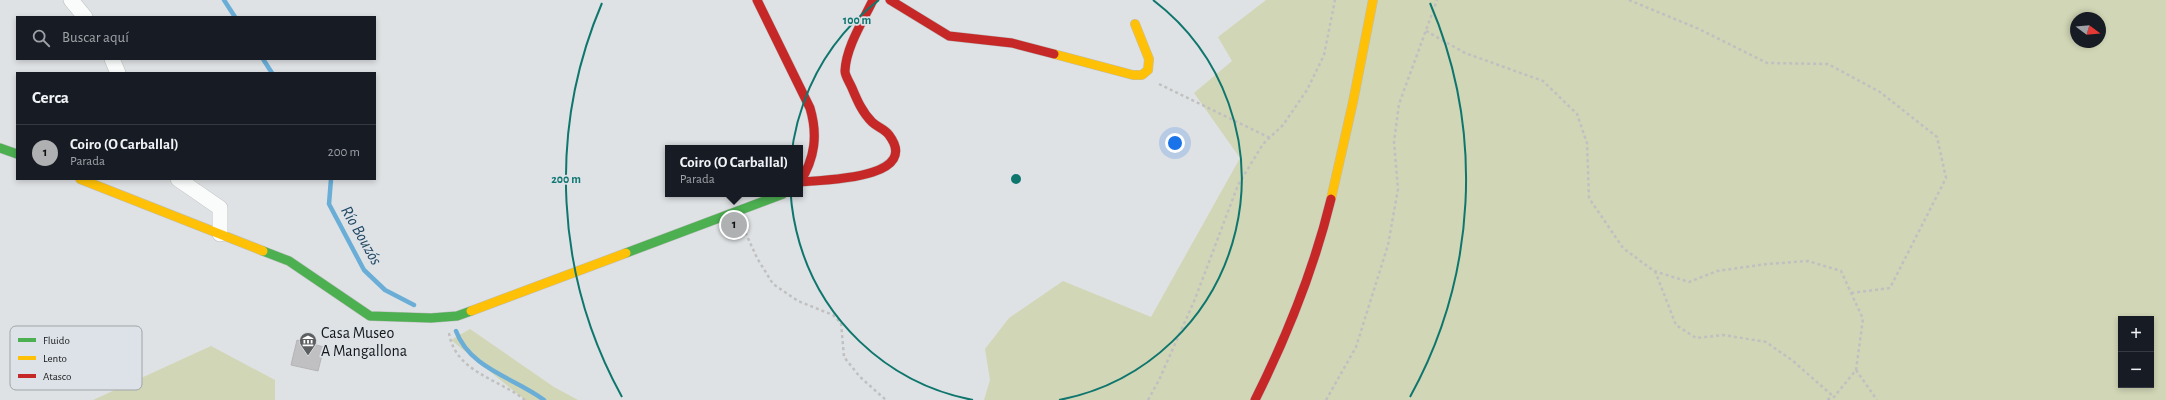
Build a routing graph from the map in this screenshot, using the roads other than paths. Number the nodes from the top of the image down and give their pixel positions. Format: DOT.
graph roads {
  1 [pos="71,0"];
  2 [pos="757,0"];
  3 [pos="873,0"];
  4 [pos="890,0"];
  5 [pos="1372,0"];
  6 [pos="83,16"];
  7 [pos="1135,24"];
  8 [pos="112,60"];
  9 [pos="118,72"];
  10 [pos="0,148"];
  11 [pos="16,154"];
  12 [pos="803,176"];
  13 [pos="83,180"];
  14 [pos="179,180"];
  15 [pos="803,182"];
  16 [pos="775,197"];
  17 [pos="220,234"];
  18 [pos="1255,400"];
  1 -- 6 [label="street"];
  2 -- 12 [label="main road"];
  3 -- 15 [label="main road"];
  4 -- 7 [label="main road"];
  5 -- 18 [label="main road"];
  8 -- 9 [label="street"];
  10 -- 11 [label="main road"];
  13 -- 17 [label="main road"];
  14 -- 17 [label="street"];
  16 -- 17 [label="main road"];
}
